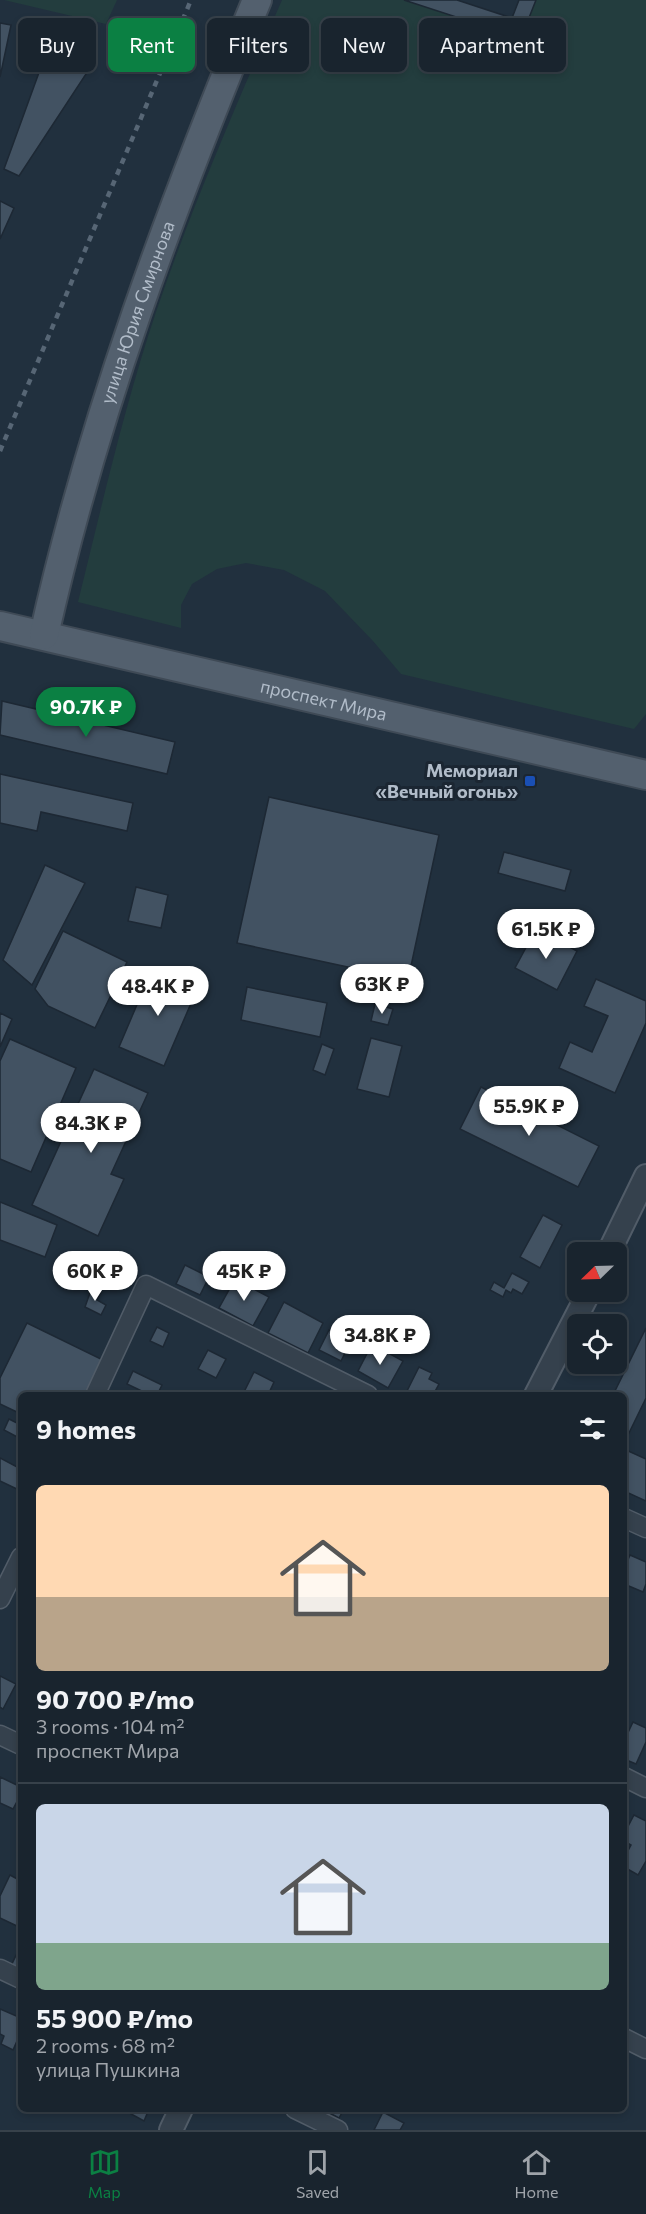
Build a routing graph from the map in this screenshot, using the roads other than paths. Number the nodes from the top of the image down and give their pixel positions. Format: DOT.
graph roads {
  1 [pos="257,0"];
  2 [pos="0,626"];
  3 [pos="44,635"];
  4 [pos="646,775"];
  5 [pos="646,1176"];
  6 [pos="614,1242"];
  7 [pos="584,1302"];
  8 [pos="96,1392"];
  9 [pos="362,1392"];
  10 [pos="538,1392"];
  11 [pos="627,1519"];
  12 [pos="646,1528"];
  13 [pos="18,1563"];
  14 [pos="0,1599"];
  15 [pos="0,1735"];
  16 [pos="18,1744"];
  17 [pos="627,1778"];
  18 [pos="646,1788"];
  19 [pos="0,1969"];
  20 [pos="18,1978"];
  21 [pos="627,2040"];
  22 [pos="646,2049"];
  23 [pos="180,2112"];
  24 [pos="301,2112"];
  25 [pos="171,2130"];
  26 [pos="338,2130"];
  1 -- 3 [label="main road, улица Юрия Смирнова"];
  2 -- 3 [label="main road, проспект Мира"];
  3 -- 4 [label="main road, проспект Мира"];
  5 -- 6 [label="street"];
  7 -- 10 [label="street"];
  8 -- 9 [label="street"];
  11 -- 12 [label="street"];
  13 -- 14 [label="street"];
  15 -- 16 [label="street"];
  17 -- 18 [label="street"];
  19 -- 20 [label="street"];
  21 -- 22 [label="street"];
  23 -- 25 [label="street"];
  24 -- 26 [label="street"];
}
